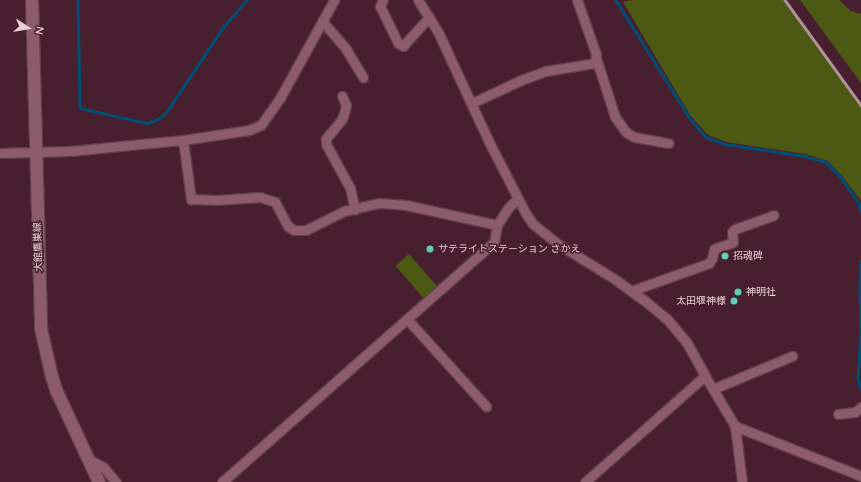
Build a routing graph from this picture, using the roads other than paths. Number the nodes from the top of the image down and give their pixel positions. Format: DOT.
graph roads {
  1 [pos="32,0"];
  2 [pos="334,0"];
  3 [pos="383,0"];
  4 [pos="418,0"];
  5 [pos="577,0"];
  6 [pos="429,17"];
  7 [pos="322,21"];
  8 [pos="596,58"];
  9 [pos="363,77"];
  10 [pos="342,96"];
  11 [pos="472,103"];
  12 [pos="183,140"];
  13 [pos="668,143"];
  14 [pos="34,152"];
  15 [pos="0,153"];
  16 [pos="518,198"];
  17 [pos="356,209"];
  18 [pos="774,216"];
  19 [pos="498,225"];
  20 [pos="631,291"];
  21 [pos="407,319"];
  22 [pos="792,356"];
  23 [pos="705,376"];
  24 [pos="713,389"];
  25 [pos="486,406"];
  26 [pos="861,407"];
  27 [pos="838,414"];
  28 [pos="736,426"];
  29 [pos="88,459"];
  30 [pos="861,476"];
  31 [pos="99,482"];
  32 [pos="116,482"];
  33 [pos="222,482"];
  34 [pos="585,482"];
  35 [pos="742,482"];
  1 -- 14 [label="main road, 大館鷹巣線"];
  2 -- 7 [label="street"];
  3 -- 6 [label="street"];
  4 -- 6 [label="street"];
  5 -- 8 [label="street"];
  6 -- 11 [label="street"];
  7 -- 9 [label="street"];
  7 -- 12 [label="street"];
  8 -- 11 [label="street"];
  8 -- 13 [label="street"];
  10 -- 17 [label="street"];
  11 -- 16 [label="street"];
  12 -- 14 [label="street"];
  12 -- 17 [label="street"];
  14 -- 15 [label="street"];
  14 -- 29 [label="main road, 大館鷹巣線"];
  16 -- 19 [label="street"];
  16 -- 20 [label="street"];
  17 -- 19 [label="street"];
  18 -- 20 [label="street"];
  19 -- 21 [label="street"];
  20 -- 23 [label="street"];
  21 -- 25 [label="street"];
  21 -- 33 [label="street"];
  22 -- 24 [label="street"];
  23 -- 24 [label="street"];
  23 -- 34 [label="street"];
  24 -- 28 [label="street"];
  26 -- 27 [label="street"];
  28 -- 30 [label="street"];
  28 -- 35 [label="street"];
  29 -- 31 [label="main road, 大館鷹巣線"];
  29 -- 32 [label="street"];
}
